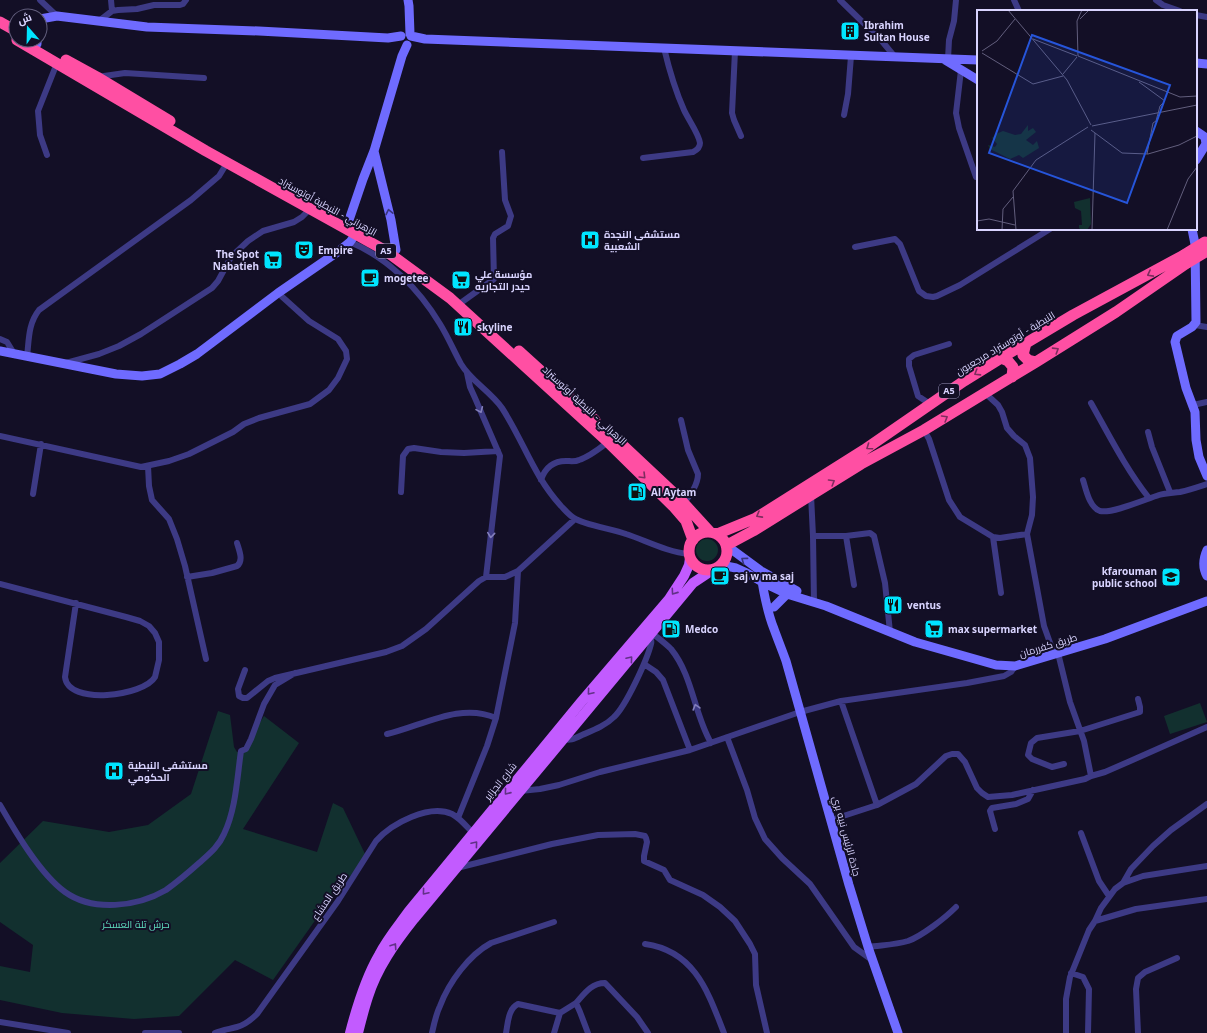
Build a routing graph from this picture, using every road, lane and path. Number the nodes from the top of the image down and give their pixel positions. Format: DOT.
graph roads {
  1 [pos="40,0"];
  2 [pos="111,0"];
  3 [pos="186,0"];
  4 [pos="408,0"];
  5 [pos="840,0"];
  6 [pos="956,0"];
  7 [pos="1014,0"];
  8 [pos="1156,0"];
  9 [pos="1019,10"];
  10 [pos="1177,10"];
  11 [pos="112,11"];
  12 [pos="1197,15"];
  13 [pos="57,16"];
  14 [pos="48,17"];
  15 [pos="1207,17"];
  16 [pos="99,21"];
  17 [pos="406,39"];
  18 [pos="36,48"];
  19 [pos="47,48"];
  20 [pos="664,48"];
  21 [pos="735,51"];
  22 [pos="851,56"];
  23 [pos="895,57"];
  24 [pos="946,59"];
  25 [pos="977,60"];
  26 [pos="57,63"];
  27 [pos="1197,63"];
  28 [pos="1207,64"];
  29 [pos="961,70"];
  30 [pos="97,77"];
  31 [pos="204,78"];
  32 [pos="977,79"];
  33 [pos="844,115"];
  34 [pos="1197,133"];
  35 [pos="741,136"];
  36 [pos="1206,138"];
  37 [pos="374,151"];
  38 [pos="502,152"];
  39 [pos="47,155"];
  40 [pos="643,158"];
  41 [pos="1197,158"];
  42 [pos="227,163"];
  43 [pos="976,177"];
  44 [pos="309,210"];
  45 [pos="348,223"];
  46 [pos="1048,230"];
  47 [pos="1192,230"];
  48 [pos="352,238"];
  49 [pos="1206,245"];
  50 [pos="854,247"];
  51 [pos="396,250"];
  52 [pos="1186,259"];
  53 [pos="278,293"];
  54 [pos="462,302"];
  55 [pos="1195,324"];
  56 [pos="1207,327"];
  57 [pos="0,338"];
  58 [pos="1026,343"];
  59 [pos="949,344"];
  60 [pos="0,351"];
  61 [pos="15,355"];
  62 [pos="27,357"];
  63 [pos="1002,358"];
  64 [pos="1036,362"];
  65 [pos="64,364"];
  66 [pos="467,373"];
  67 [pos="1012,377"];
  68 [pos="985,393"];
  69 [pos="1207,402"];
  70 [pos="1092,403"];
  71 [pos="930,404"];
  72 [pos="1193,405"];
  73 [pos="681,420"];
  74 [pos="924,430"];
  75 [pos="1148,432"];
  76 [pos="0,436"];
  77 [pos="608,442"];
  78 [pos="41,444"];
  79 [pos="498,451"];
  80 [pos="148,466"];
  81 [pos="1207,476"];
  82 [pos="541,480"];
  83 [pos="1083,480"];
  84 [pos="1207,484"];
  85 [pos="401,492"];
  86 [pos="1170,492"];
  87 [pos="33,494"];
  88 [pos="811,494"];
  89 [pos="1149,498"];
  90 [pos="684,503"];
  91 [pos="575,519"];
  92 [pos="714,533"];
  93 [pos="1027,534"];
  94 [pos="813,536"];
  95 [pos="846,536"];
  96 [pos="993,537"];
  97 [pos="693,540"];
  98 [pos="237,543"];
  99 [pos="727,545"];
  100 [pos="1207,550"];
  101 [pos="690,556"];
  102 [pos="715,569"];
  103 [pos="518,571"];
  104 [pos="765,573"];
  105 [pos="1207,576"];
  106 [pos="187,577"];
  107 [pos="486,577"];
  108 [pos="0,584"];
  109 [pos="766,584"];
  110 [pos="854,586"];
  111 [pos="1002,593"];
  112 [pos="787,594"];
  113 [pos="814,600"];
  114 [pos="1207,601"];
  115 [pos="76,603"];
  116 [pos="774,607"];
  117 [pos="890,632"];
  118 [pos="651,634"];
  119 [pos="780,642"];
  120 [pos="1056,653"];
  121 [pos="206,659"];
  122 [pos="644,664"];
  123 [pos="1015,666"];
  124 [pos="245,670"];
  125 [pos="295,673"];
  126 [pos="1138,699"];
  127 [pos="841,701"];
  128 [pos="800,712"];
  129 [pos="496,718"];
  130 [pos="1207,727"];
  131 [pos="1080,731"];
  132 [pos="387,734"];
  133 [pos="727,737"];
  134 [pos="562,738"];
  135 [pos="711,743"];
  136 [pos="690,750"];
  137 [pos="1064,764"];
  138 [pos="1091,776"];
  139 [pos="1033,790"];
  140 [pos="519,791"];
  141 [pos="1207,804"];
  142 [pos="0,805"];
  143 [pos="877,805"];
  144 [pos="458,818"];
  145 [pos="831,820"];
  146 [pos="995,829"];
  147 [pos="473,833"];
  148 [pos="1081,833"];
  149 [pos="1207,866"];
  150 [pos="455,869"];
  151 [pos="1123,883"];
  152 [pos="1109,896"];
  153 [pos="1207,899"];
  154 [pos="956,907"];
  155 [pos="1095,921"];
  156 [pos="554,922"];
  157 [pos="645,944"];
  158 [pos="868,947"];
  159 [pos="1177,958"];
  160 [pos="873,961"];
  161 [pos="1071,973"];
  162 [pos="576,1003"];
  163 [pos="560,1013"];
  164 [pos="0,1022"];
  165 [pos="68,1033"];
  166 [pos="146,1033"];
  167 [pos="179,1033"];
  168 [pos="215,1033"];
  169 [pos="350,1033"];
  170 [pos="358,1033"];
  171 [pos="432,1033"];
  172 [pos="506,1033"];
  173 [pos="554,1033"];
  174 [pos="588,1033"];
  175 [pos="648,1033"];
  176 [pos="724,1033"];
  177 [pos="766,1033"];
  178 [pos="898,1033"];
  179 [pos="1066,1033"];
  180 [pos="1088,1033"];
  181 [pos="1138,1033"];
  1 -- 13 [label="street"];
  2 -- 11 [label="street"];
  3 -- 11 [label="street"];
  4 -- 17 [label="street"];
  5 -- 23 [label="street"];
  6 -- 24 [label="street"];
  7 -- 9 [label="street"];
  8 -- 10 [label="street"];
  11 -- 16 [label="street"];
  12 -- 15 [label="street"];
  13 -- 14 [label="street"];
  13 -- 16 [label="street"];
  16 -- 17 [label="street"];
  17 -- 20 [label="street"];
  17 -- 37 [label="street"];
  18 -- 26 [label="highway, الزهراني - النبطية أوتوستراد / A5"];
  19 -- 30 [label="highway, الزهراني - النبطية أوتوستراد / A5"];
  20 -- 21 [label="street"];
  20 -- 40 [label="street"];
  21 -- 22 [label="street"];
  21 -- 35 [label="street"];
  22 -- 23 [label="street"];
  22 -- 33 [label="street"];
  23 -- 24 [label="street"];
  24 -- 25 [label="street"];
  24 -- 29 [label="street"];
  26 -- 39 [label="street"];
  26 -- 42 [label="highway, الزهراني - النبطية أوتوستراد / A5"];
  27 -- 28 [label="street"];
  29 -- 32 [label="street"];
  29 -- 43 [label="street"];
  30 -- 31 [label="street"];
  30 -- 45 [label="highway, الزهراني - النبطية أوتوستراد / A5"];
  34 -- 36 [label="street"];
  36 -- 41 [label="street"];
  37 -- 45 [label="street"];
  51 -- 37 [label="street, one-way"];
  38 -- 54 [label="street"];
  42 -- 44 [label="highway, الزهراني - النبطية أوتوستراد / A5"];
  42 -- 62 [label="street"];
  44 -- 48 [label="highway, الزهراني - النبطية أوتوستراد / A5"];
  44 -- 65 [label="street"];
  45 -- 51 [label="highway, الزهراني - النبطية أوتوستراد / A5"];
  46 -- 50 [label="street"];
  47 -- 55 [label="street"];
  48 -- 53 [label="street"];
  48 -- 66 [label="street"];
  48 -- 77 [label="highway, الزهراني - النبطية أوتوستراد / A5"];
  49 -- 52 [label="highway, النبطية - أوتوستراد مرجعيون / A5, bridge"];
  51 -- 54 [label="highway, الزهراني - النبطية أوتوستراد / A5"];
  52 -- 58 [label="highway, النبطية - أوتوستراد مرجعيون / A5, one-way"];
  64 -- 52 [label="highway, النبطية - أوتوستراد مرجعيون / A5, one-way"];
  53 -- 65 [label="street"];
  53 -- 80 [label="street"];
  54 -- 90 [label="highway, الزهراني - النبطية أوتوستراد / A5"];
  55 -- 56 [label="street"];
  55 -- 72 [label="street"];
  57 -- 61 [label="street"];
  58 -- 63 [label="highway, النبطية - أوتوستراد مرجعيون / A5"];
  58 -- 64 [label="highway"];
  59 -- 71 [label="street"];
  60 -- 61 [label="street"];
  61 -- 62 [label="street"];
  62 -- 65 [label="street"];
  63 -- 67 [label="highway"];
  63 -- 71 [label="highway, النبطية - أوتوستراد مرجعيون / A5, one-way"];
  64 -- 67 [label="highway, النبطية - أوتوستراد مرجعيون / A5"];
  66 -- 79 [label="street, one-way"];
  66 -- 82 [label="street"];
  67 -- 68 [label="highway, النبطية - أوتوستراد مرجعيون / A5"];
  74 -- 68 [label="highway, النبطية - أوتوستراد مرجعيون / A5, one-way"];
  68 -- 93 [label="street"];
  69 -- 72 [label="street"];
  70 -- 89 [label="street"];
  71 -- 92 [label="highway, النبطية - أوتوستراد مرجعيون / A5, one-way"];
  72 -- 81 [label="street"];
  73 -- 90 [label="street"];
  88 -- 74 [label="highway, النبطية - أوتوستراد مرجعيون / A5, one-way"];
  74 -- 96 [label="street"];
  75 -- 86 [label="street"];
  76 -- 78 [label="street"];
  77 -- 82 [label="street"];
  77 -- 97 [label="highway, الزهراني - النبطية أوتوستراد / A5, one-way"];
  78 -- 80 [label="street"];
  78 -- 87 [label="street"];
  79 -- 85 [label="street"];
  79 -- 107 [label="street, one-way"];
  80 -- 106 [label="street"];
  82 -- 91 [label="street"];
  83 -- 89 [label="street"];
  84 -- 86 [label="street"];
  86 -- 89 [label="street"];
  88 -- 94 [label="street"];
  88 -- 99 [label="highway, النبطية - أوتوستراد مرجعيون / A5"];
  90 -- 92 [label="highway, الزهراني - النبطية أوتوستراد / A5"];
  91 -- 101 [label="street"];
  91 -- 103 [label="street"];
  92 -- 97 [label="highway, A5"];
  92 -- 99 [label="highway, A5"];
  93 -- 96 [label="street"];
  93 -- 120 [label="street"];
  94 -- 95 [label="street"];
  94 -- 113 [label="street"];
  95 -- 110 [label="street"];
  95 -- 117 [label="street"];
  96 -- 111 [label="street"];
  97 -- 101 [label="highway"];
  98 -- 106 [label="street"];
  99 -- 102 [label="highway"];
  104 -- 99 [label="street, one-way"];
  100 -- 105 [label="street"];
  101 -- 102 [label="highway"];
  101 -- 147 [label="main road, شارع الجزاير, one-way"];
  102 -- 109 [label="street"];
  102 -- 118 [label="main road, شارع الجزاير"];
  103 -- 107 [label="street"];
  103 -- 129 [label="street"];
  104 -- 109 [label="street"];
  104 -- 113 [label="street"];
  106 -- 121 [label="street"];
  107 -- 125 [label="street"];
  108 -- 115 [label="street"];
  109 -- 112 [label="street"];
  109 -- 116 [label="street"];
  109 -- 119 [label="street"];
  112 -- 113 [label="street"];
  112 -- 116 [label="street"];
  113 -- 117 [label="street, طريق كفررمان"];
  114 -- 120 [label="street, طريق كفررمان"];
  115 -- 115 [label="street"];
  116 -- 119 [label="street"];
  117 -- 123 [label="street, طريق كفررمان"];
  118 -- 122 [label="street"];
  134 -- 118 [label="main road, شارع الجزاير, one-way"];
  135 -- 118 [label="street, one-way"];
  119 -- 128 [label="street, جادة الرئيس نبيه بري"];
  120 -- 123 [label="street, طريق كفررمان"];
  120 -- 131 [label="street"];
  122 -- 134 [label="street"];
  122 -- 136 [label="street"];
  123 -- 127 [label="street"];
  124 -- 125 [label="street"];
  125 -- 142 [label="street"];
  126 -- 131 [label="street"];
  127 -- 128 [label="street"];
  127 -- 143 [label="street"];
  128 -- 133 [label="street"];
  128 -- 145 [label="street, جادة الرئيس نبيه بري"];
  129 -- 132 [label="street"];
  129 -- 144 [label="street"];
  130 -- 138 [label="street"];
  131 -- 137 [label="street"];
  131 -- 138 [label="street"];
  133 -- 135 [label="street"];
  133 -- 160 [label="street"];
  134 -- 140 [label="main road, شارع الجزاير"];
  135 -- 136 [label="street"];
  136 -- 140 [label="street"];
  138 -- 139 [label="street"];
  139 -- 143 [label="street"];
  139 -- 146 [label="street"];
  150 -- 140 [label="main road, شارع الجزاير, one-way"];
  141 -- 151 [label="street"];
  143 -- 145 [label="street"];
  144 -- 147 [label="street, طريق المشاع"];
  144 -- 168 [label="street, طريق المشاع"];
  145 -- 158 [label="street, جادة الرئيس نبيه بري"];
  147 -- 169 [label="main road, شارع الجزاير, one-way"];
  148 -- 152 [label="street"];
  149 -- 151 [label="street"];
  170 -- 150 [label="main road, شارع الجزاير, one-way"];
  150 -- 177 [label="street"];
  151 -- 152 [label="street"];
  152 -- 155 [label="street"];
  153 -- 155 [label="street"];
  154 -- 158 [label="street"];
  155 -- 161 [label="street"];
  156 -- 171 [label="street"];
  157 -- 176 [label="street"];
  158 -- 160 [label="street, جادة الرئيس نبيه بري"];
  159 -- 181 [label="street"];
  160 -- 178 [label="street, جادة الرئيس نبيه بري"];
  161 -- 179 [label="street"];
  161 -- 180 [label="street"];
  162 -- 163 [label="street"];
  162 -- 174 [label="street"];
  162 -- 175 [label="street"];
  163 -- 172 [label="street"];
  163 -- 173 [label="street"];
  164 -- 165 [label="street"];
  166 -- 167 [label="street"];
}
